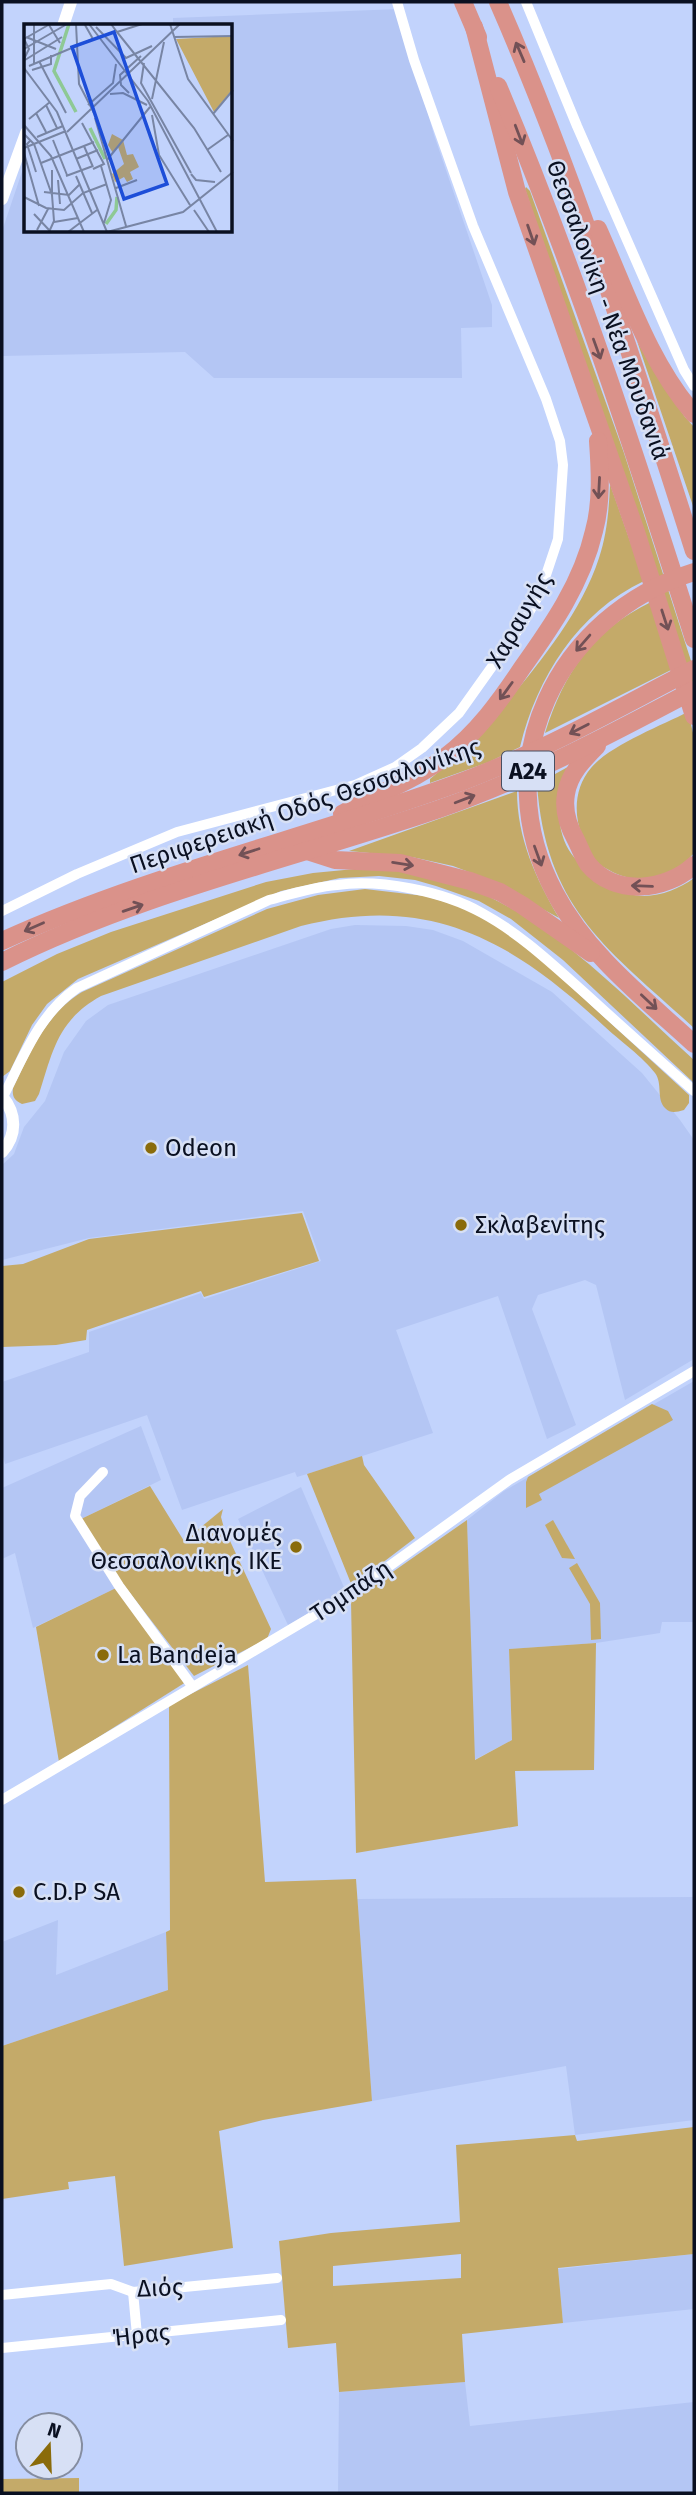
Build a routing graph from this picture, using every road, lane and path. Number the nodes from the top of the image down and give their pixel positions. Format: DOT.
graph roads {
  1 [pos="71,2"];
  2 [pos="397,2"];
  3 [pos="463,2"];
  4 [pos="498,2"];
  5 [pos="526,2"];
  6 [pos="64,24"];
  7 [pos="474,27"];
  8 [pos="24,138"];
  9 [pos="573,184"];
  10 [pos="2,199"];
  11 [pos="694,386"];
  12 [pos="694,414"];
  13 [pos="597,420"];
  14 [pos="694,551"];
  15 [pos="694,572"];
  16 [pos="694,639"];
  17 [pos="694,669"];
  18 [pos="694,690"];
  19 [pos="694,716"];
  20 [pos="609,735"];
  21 [pos="314,831"];
  22 [pos="307,851"];
  23 [pos="694,865"];
  24 [pos="2,911"];
  25 [pos="2,941"];
  26 [pos="603,960"];
  27 [pos="2,962"];
  28 [pos="694,1044"];
  29 [pos="694,1091"];
  30 [pos="3,1097"];
  31 [pos="2,1152"];
  32 [pos="694,1371"];
  33 [pos="103,1472"];
  34 [pos="192,1686"];
  35 [pos="2,1800"];
  36 [pos="277,2278"];
  37 [pos="132,2292"];
  38 [pos="2,2295"];
  39 [pos="281,2320"];
  40 [pos="137,2335"];
  41 [pos="2,2348"];
  1 -- 6 [label="street"];
  2 -- 24 [label="street, Χαραυγής"];
  3 -- 7 [label="highway, Θεσσαλονίκη - Νέα Μουδανιά"];
  9 -- 4 [label="highway, Θεσσαλονίκη - Νέα Μουδανιά, one-way"];
  5 -- 11 [label="street"];
  7 -- 13 [label="highway, one-way"];
  7 -- 16 [label="highway, Θεσσαλονίκη - Νέα Μουδανιά, one-way"];
  8 -- 10 [label="street"];
  9 -- 12 [label="highway"];
  9 -- 14 [label="highway, Θεσσαλονίκη - Νέα Μουδανιά"];
  13 -- 19 [label="highway, one-way"];
  13 -- 21 [label="highway, one-way"];
  15 -- 26 [label="highway, Α24, one-way"];
  17 -- 21 [label="highway, Περιφερειακή Οδός Θεσσαλονίκης, one-way"];
  18 -- 20 [label="highway, Περιφερειακή Οδός Θεσσαλονίκης"];
  22 -- 20 [label="highway, Περιφερειακή Οδός Θεσσαλονίκης, one-way"];
  23 -- 20 [label="highway, one-way"];
  21 -- 25 [label="highway, Περιφερειακή Οδός Θεσσαλονίκης, one-way"];
  22 -- 26 [label="highway, one-way"];
  27 -- 22 [label="highway, Περιφερειακή Οδός Θεσσαλονίκης, one-way"];
  26 -- 28 [label="highway, Α24, one-way"];
  29 -- 30 [label="street"];
  30 -- 31 [label="street"];
  32 -- 34 [label="street, Τομπάζη"];
  33 -- 34 [label="street"];
  34 -- 35 [label="street, Τομπάζη"];
  36 -- 37 [label="street, Διός"];
  37 -- 38 [label="street, Διός"];
  37 -- 40 [label="street"];
  39 -- 40 [label="street, Ήρας"];
  40 -- 41 [label="street, Ήρας"];
}
